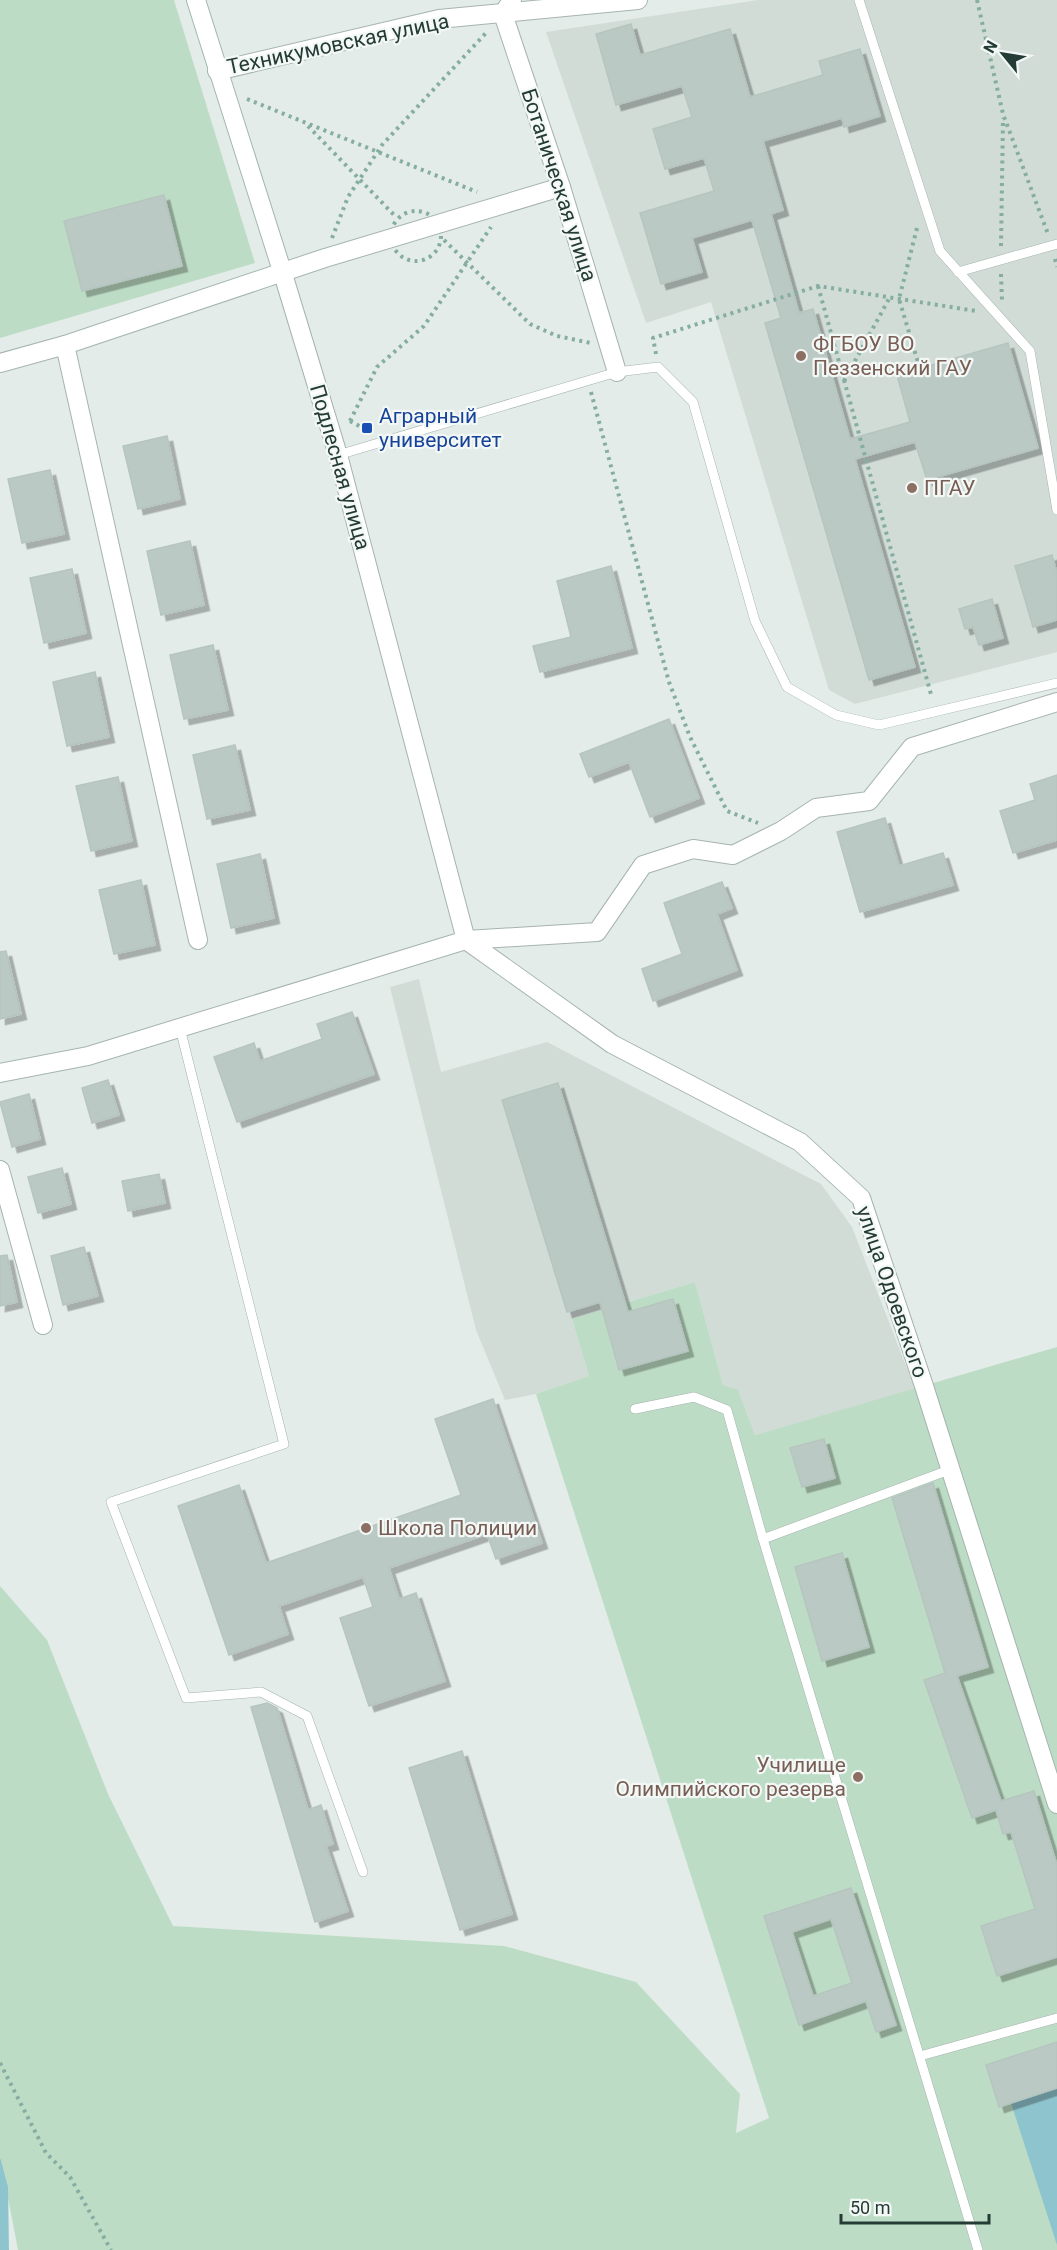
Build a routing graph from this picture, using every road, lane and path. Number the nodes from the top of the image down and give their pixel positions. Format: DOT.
graph roads {
  1 [pos="196,0"];
  2 [pos="638,0"];
  3 [pos="859,0"];
  4 [pos="977,0"];
  5 [pos="507,7"];
  6 [pos="217,70"];
  7 [pos="244,98"];
  8 [pos="1003,114"];
  9 [pos="305,123"];
  10 [pos="378,152"];
  11 [pos="360,179"];
  12 [pos="561,187"];
  13 [pos="924,202"];
  14 [pos="506,204"];
  15 [pos="398,219"];
  16 [pos="441,237"];
  17 [pos="1054,245"];
  18 [pos="325,258"];
  19 [pos="1001,260"];
  20 [pos="467,262"];
  21 [pos="1057,267"];
  22 [pos="958,272"];
  23 [pos="283,274"];
  24 [pos="818,286"];
  25 [pos="890,297"];
  26 [pos="899,299"];
  27 [pos="1000,318"];
  28 [pos="65,345"];
  29 [pos="609,345"];
  30 [pos="0,363"];
  31 [pos="658,367"];
  32 [pos="920,369"];
  33 [pos="617,372"];
  34 [pos="588,382"];
  35 [pos="844,382"];
  36 [pos="350,421"];
  37 [pos="338,455"];
  38 [pos="1057,510"];
  39 [pos="1057,683"];
  40 [pos="1057,702"];
  41 [pos="935,711"];
  42 [pos="781,831"];
  43 [pos="198,940"];
  44 [pos="466,940"];
  45 [pos="180,1028"];
  46 [pos="0,1073"];
  47 [pos="0,1170"];
  48 [pos="43,1325"];
  49 [pos="635,1409"];
  50 [pos="949,1470"];
  51 [pos="763,1539"];
  52 [pos="1057,1804"];
  53 [pos="363,1872"];
  54 [pos="1057,2018"];
  55 [pos="920,2056"];
  56 [pos="0,2063"];
  57 [pos="111,2250"];
  58 [pos="978,2250"];
  1 -- 6 [label="street, Подлесная улица"];
  2 -- 5 [label="street, Техникумовская улица"];
  3 -- 13 [label="lane"];
  4 -- 8 [label="path"];
  5 -- 6 [label="street, Техникумовская улица"];
  5 -- 10 [label="path"];
  5 -- 12 [label="street, Ботаническая улица"];
  6 -- 23 [label="street, Подлесная улица"];
  7 -- 9 [label="path"];
  8 -- 17 [label="path"];
  8 -- 19 [label="path"];
  9 -- 10 [label="path"];
  9 -- 11 [label="path"];
  10 -- 11 [label="path"];
  10 -- 14 [label="path"];
  11 -- 15 [label="path"];
  11 -- 18 [label="path"];
  12 -- 14 [label="street"];
  12 -- 29 [label="street, Ботаническая улица"];
  13 -- 22 [label="lane"];
  13 -- 26 [label="path"];
  14 -- 18 [label="street"];
  14 -- 20 [label="path"];
  16 -- 20 [label="path"];
  17 -- 19 [label="lane"];
  17 -- 21 [label="path"];
  18 -- 23 [label="street"];
  19 -- 22 [label="lane"];
  19 -- 27 [label="path"];
  20 -- 29 [label="path"];
  20 -- 36 [label="path"];
  22 -- 27 [label="lane"];
  23 -- 28 [label="street"];
  23 -- 37 [label="street, Подлесная улица"];
  24 -- 25 [label="path"];
  24 -- 31 [label="path"];
  24 -- 35 [label="path"];
  25 -- 26 [label="path"];
  25 -- 35 [label="path"];
  26 -- 27 [label="path"];
  26 -- 32 [label="path"];
  27 -- 38 [label="lane"];
  28 -- 30 [label="street"];
  28 -- 43 [label="street"];
  29 -- 33 [label="street, Ботаническая улица"];
  31 -- 33 [label="lane"];
  31 -- 41 [label="lane"];
  33 -- 34 [label="lane"];
  34 -- 37 [label="lane"];
  34 -- 42 [label="path"];
  35 -- 41 [label="path"];
  37 -- 44 [label="street, Подлесная улица"];
  39 -- 41 [label="lane"];
  40 -- 42 [label="street"];
  42 -- 44 [label="street"];
  44 -- 45 [label="street"];
  44 -- 50 [label="street, улица Одоевского"];
  45 -- 46 [label="street"];
  45 -- 53 [label="lane"];
  47 -- 48 [label="street"];
  49 -- 51 [label="lane"];
  50 -- 51 [label="lane"];
  50 -- 52 [label="street, улица Одоевского"];
  51 -- 55 [label="lane"];
  54 -- 55 [label="lane"];
  55 -- 58 [label="lane"];
  56 -- 57 [label="path"];
}
